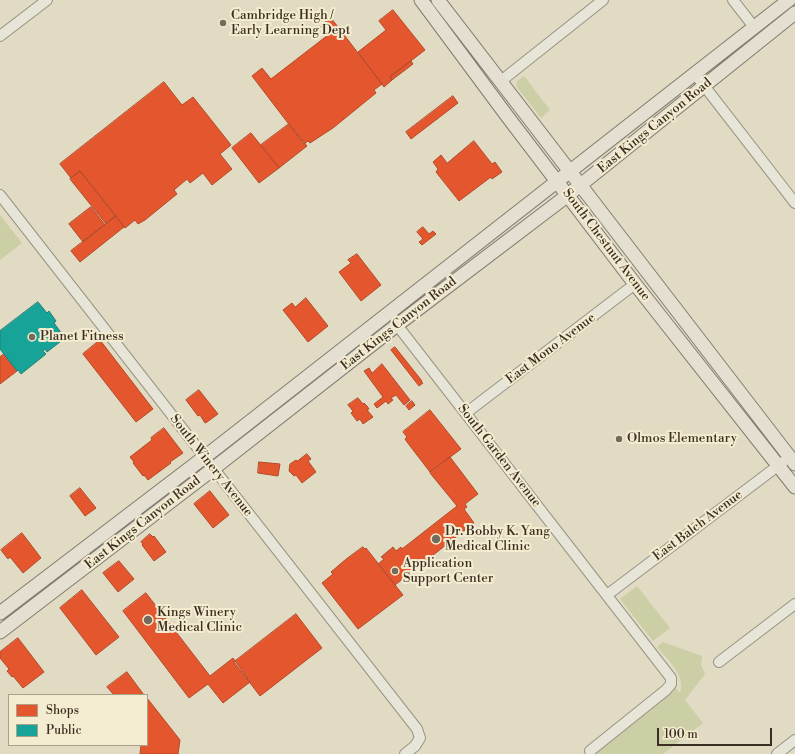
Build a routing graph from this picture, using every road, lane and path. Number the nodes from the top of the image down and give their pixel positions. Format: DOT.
graph roads {
  1 [pos="47,0"];
  2 [pos="421,0"];
  3 [pos="438,0"];
  4 [pos="603,0"];
  5 [pos="733,0"];
  6 [pos="789,0"];
  7 [pos="795,13"];
  8 [pos="754,27"];
  9 [pos="0,36"];
  10 [pos="451,41"];
  11 [pos="695,74"];
  12 [pos="501,81"];
  13 [pos="705,86"];
  14 [pos="571,171"];
  15 [pos="558,182"];
  16 [pos="581,184"];
  17 [pos="0,194"];
  18 [pos="568,195"];
  19 [pos="795,203"];
  20 [pos="635,284"];
  21 [pos="397,325"];
  22 [pos="718,365"];
  23 [pos="706,374"];
  24 [pos="466,413"];
  25 [pos="204,457"];
  26 [pos="792,461"];
  27 [pos="778,466"];
  28 [pos="213,468"];
  29 [pos="795,487"];
  30 [pos="607,595"];
  31 [pos="795,604"];
  32 [pos="0,613"];
  33 [pos="0,632"];
  34 [pos="719,662"];
  35 [pos="795,740"];
  36 [pos="590,751"];
  37 [pos="405,754"];
  38 [pos="777,754"];
  1 -- 9 [label="street"];
  2 -- 10 [label="main road, South Chestnut Avenue"];
  3 -- 12 [label="main road, South Chestnut Avenue"];
  4 -- 12 [label="street"];
  5 -- 8 [label="street"];
  6 -- 8 [label="main road, East Kings Canyon Road"];
  7 -- 13 [label="main road, East Kings Canyon Road"];
  8 -- 11 [label="main road, East Kings Canyon Road"];
  10 -- 12 [label="main road"];
  10 -- 15 [label="main road, South Chestnut Avenue"];
  11 -- 13 [label="street"];
  11 -- 14 [label="main road, East Kings Canyon Road"];
  12 -- 14 [label="main road, South Chestnut Avenue"];
  13 -- 16 [label="main road, East Kings Canyon Road"];
  13 -- 19 [label="street"];
  14 -- 15 [label="main road, East Kings Canyon Road"];
  14 -- 16 [label="main road, South Chestnut Avenue"];
  15 -- 18 [label="main road, South Chestnut Avenue"];
  15 -- 25 [label="main road, East Kings Canyon Road"];
  16 -- 18 [label="main road, East Kings Canyon Road"];
  16 -- 22 [label="main road, South Chestnut Avenue"];
  17 -- 25 [label="street, South Winery Avenue"];
  18 -- 20 [label="main road, South Chestnut Avenue"];
  18 -- 21 [label="main road, East Kings Canyon Road"];
  20 -- 23 [label="main road, South Chestnut Avenue"];
  20 -- 24 [label="street, East Mono Avenue"];
  21 -- 24 [label="street, South Garden Avenue"];
  21 -- 28 [label="main road, East Kings Canyon Road"];
  22 -- 23 [label="main road"];
  22 -- 26 [label="main road, South Chestnut Avenue"];
  23 -- 27 [label="main road, South Chestnut Avenue"];
  24 -- 30 [label="street, South Garden Avenue"];
  25 -- 28 [label="street, South Winery Avenue"];
  25 -- 32 [label="main road, East Kings Canyon Road"];
  26 -- 27 [label="street, East Balch Avenue"];
  27 -- 29 [label="main road, South Chestnut Avenue"];
  27 -- 30 [label="street, East Balch Avenue"];
  28 -- 33 [label="main road, East Kings Canyon Road"];
  28 -- 37 [label="street, South Winery Avenue"];
  30 -- 36 [label="street, South Garden Avenue"];
  31 -- 34 [label="street"];
  35 -- 38 [label="street"];
}
